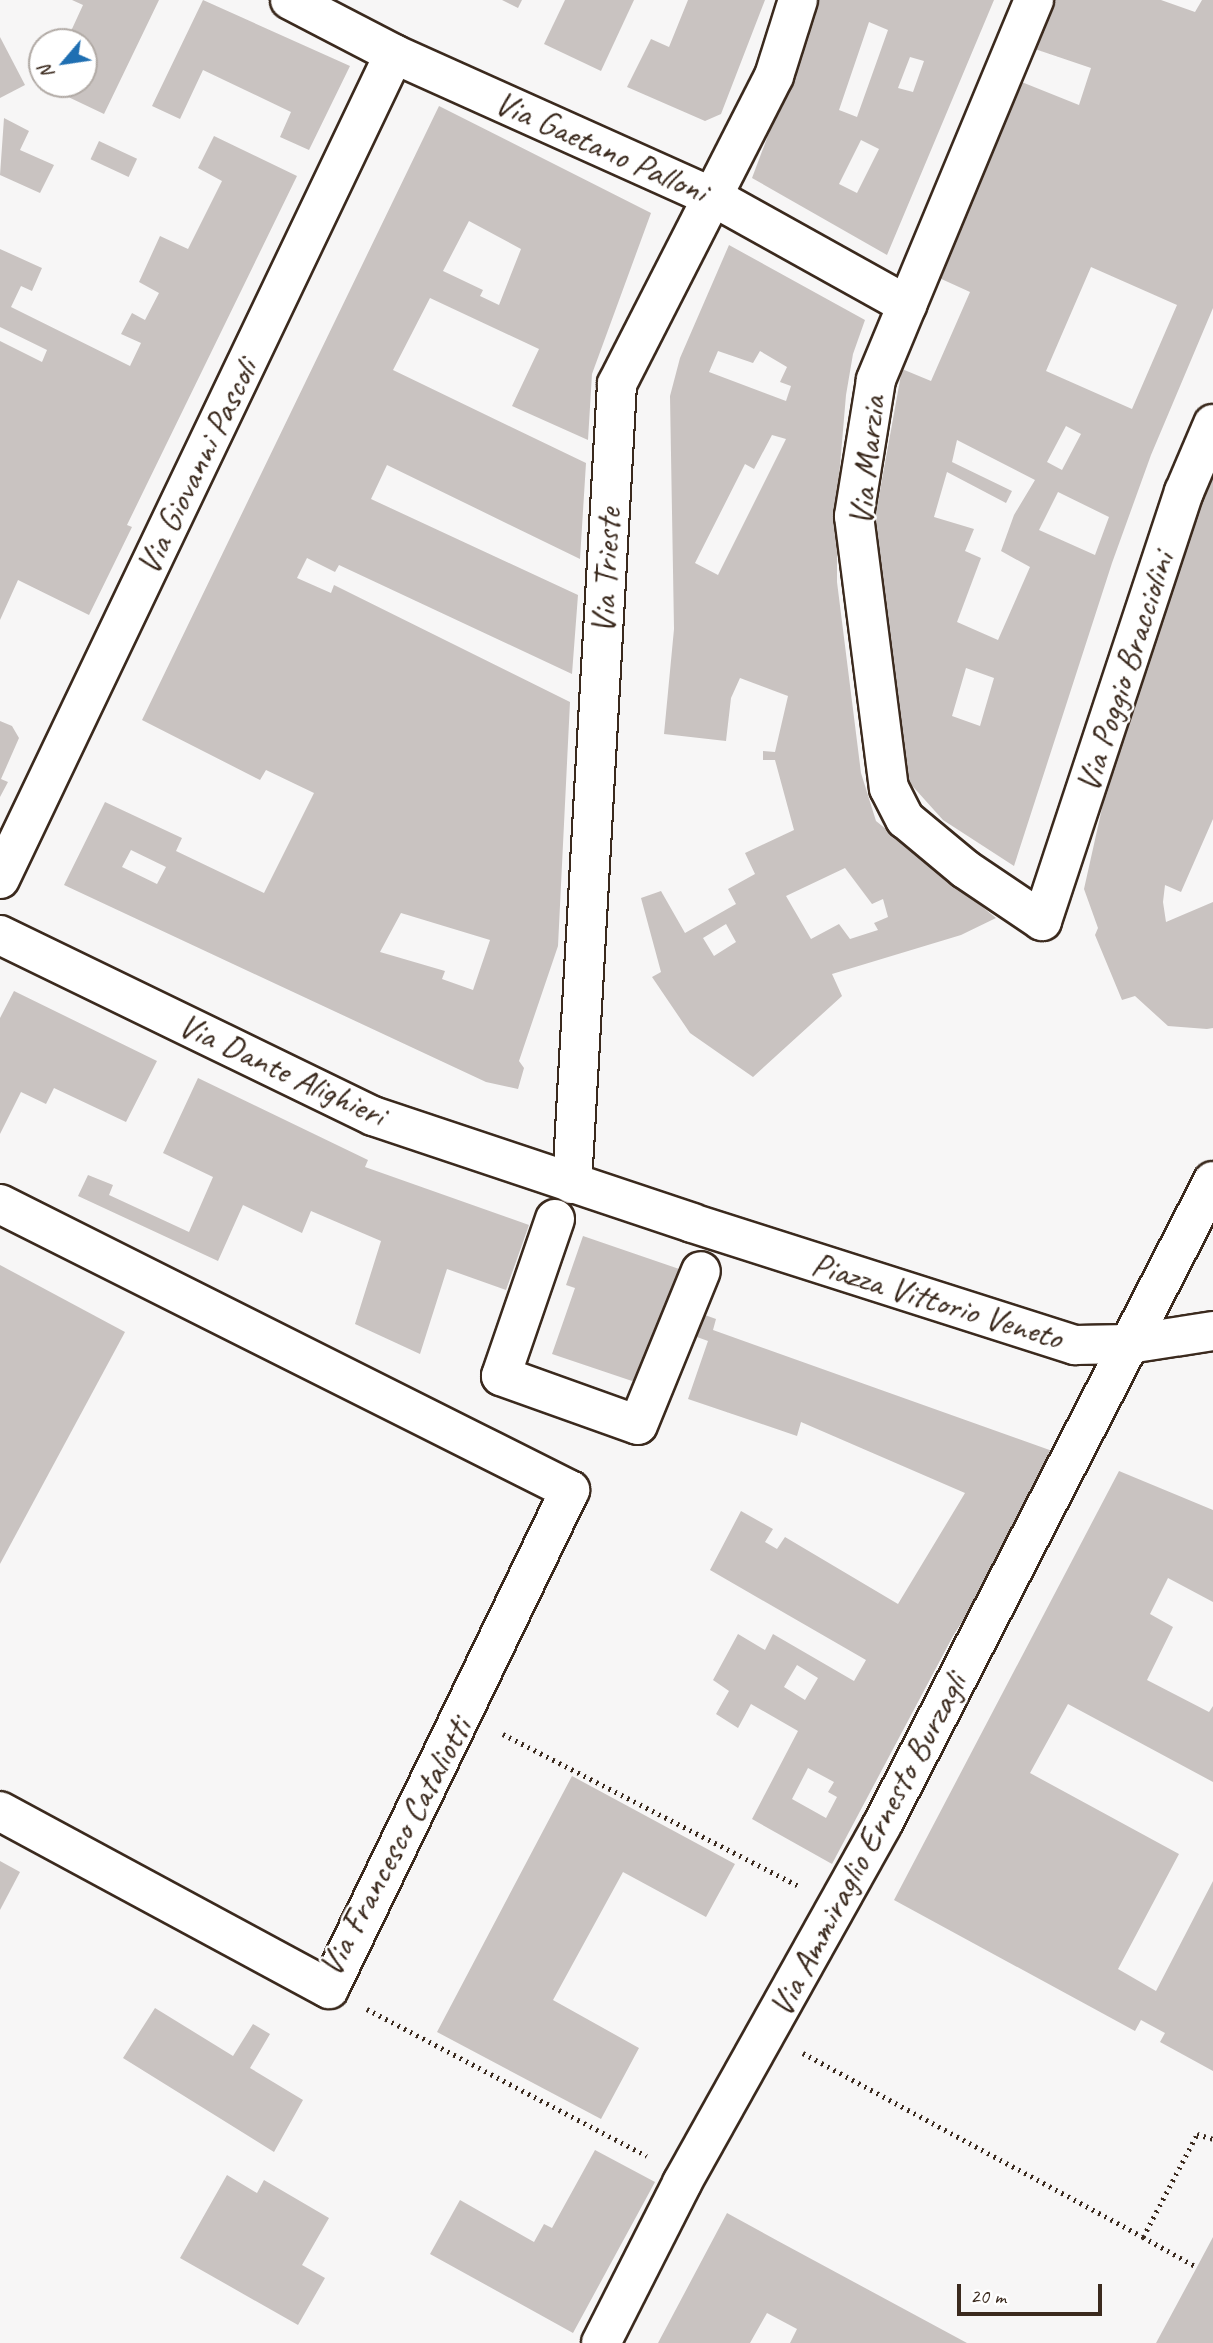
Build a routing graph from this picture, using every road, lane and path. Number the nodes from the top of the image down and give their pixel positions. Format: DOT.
graph roads {
  1 [pos="290,0"];
  2 [pos="798,0"];
  3 [pos="1034,0"];
  4 [pos="394,54"];
  5 [pos="715,198"];
  6 [pos="907,305"];
  7 [pos="1213,424"];
  8 [pos="0,879"];
  9 [pos="1042,921"];
  10 [pos="0,935"];
  11 [pos="1213,1181"];
  12 [pos="572,1184"];
  13 [pos="0,1204"];
  14 [pos="555,1219"];
  15 [pos="701,1271"];
  16 [pos="1213,1331"];
  17 [pos="1129,1344"];
  18 [pos="464,1714"];
  19 [pos="0,1811"];
  20 [pos="834,1905"];
  21 [pos="329,1989"];
  22 [pos="766,2033"];
  23 [pos="1213,2139"];
  24 [pos="652,2158"];
  25 [pos="1143,2237"];
  26 [pos="1197,2267"];
  27 [pos="601,2343"];
  1 -- 4 [label="street, Via Gaetano Palloni"];
  2 -- 5 [label="street, Via Trieste"];
  3 -- 6 [label="street, Via Marzia"];
  4 -- 5 [label="street, Via Gaetano Palloni"];
  4 -- 8 [label="street, Via Giovanni Pascoli"];
  5 -- 6 [label="street, Via Gaetano Palloni"];
  5 -- 12 [label="street, Via Trieste"];
  6 -- 9 [label="street, Via Marzia"];
  7 -- 9 [label="street, Via Poggio Bracciolini"];
  10 -- 12 [label="street, Via Dante Alighieri"];
  11 -- 17 [label="street"];
  12 -- 17 [label="street, Piazza Vittorio Veneto"];
  13 -- 18 [label="street, Via Francesco Cataliotti"];
  14 -- 15 [label="street"];
  16 -- 17 [label="street, Piazza Vittorio Veneto"];
  17 -- 20 [label="street, Via Ammiraglio Ernesto Burzagli"];
  18 -- 20 [label="path"];
  18 -- 21 [label="street, Via Francesco Cataliotti"];
  19 -- 21 [label="street, Via Francesco Cataliotti"];
  20 -- 22 [label="street, Via Ammiraglio Ernesto Burzagli"];
  21 -- 24 [label="path"];
  22 -- 25 [label="path"];
  22 -- 27 [label="street, Via Ammiraglio Ernesto Burzagli"];
  23 -- 25 [label="path"];
  25 -- 26 [label="path"];
}
